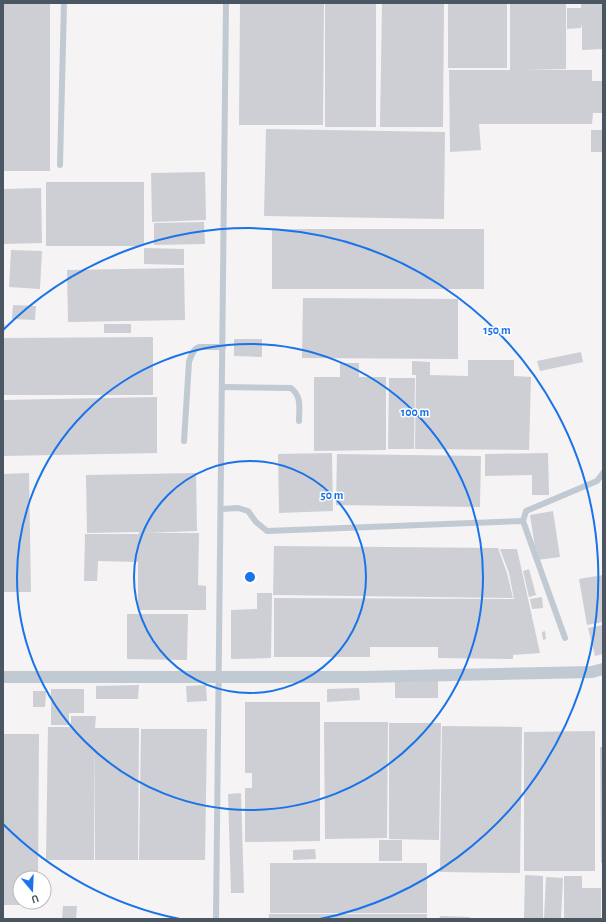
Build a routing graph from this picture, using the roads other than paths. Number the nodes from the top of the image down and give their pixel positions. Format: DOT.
graph roads {
  1 [pos="64,3"];
  2 [pos="226,3"];
  3 [pos="60,165"];
  4 [pos="223,347"];
  5 [pos="223,387"];
  6 [pos="298,421"];
  7 [pos="184,441"];
  8 [pos="603,473"];
  9 [pos="222,509"];
  10 [pos="523,521"];
  11 [pos="565,638"];
  12 [pos="603,669"];
  13 [pos="3,677"];
  14 [pos="220,677"];
  15 [pos="216,919"];
  1 -- 3 [label="lane"];
  2 -- 4 [label="lane"];
  4 -- 5 [label="lane"];
  4 -- 7 [label="lane"];
  5 -- 6 [label="lane"];
  5 -- 9 [label="lane"];
  8 -- 10 [label="lane"];
  9 -- 10 [label="lane"];
  9 -- 14 [label="lane"];
  10 -- 11 [label="lane"];
  12 -- 14 [label="street"];
  13 -- 14 [label="street"];
  14 -- 15 [label="lane"];
}
